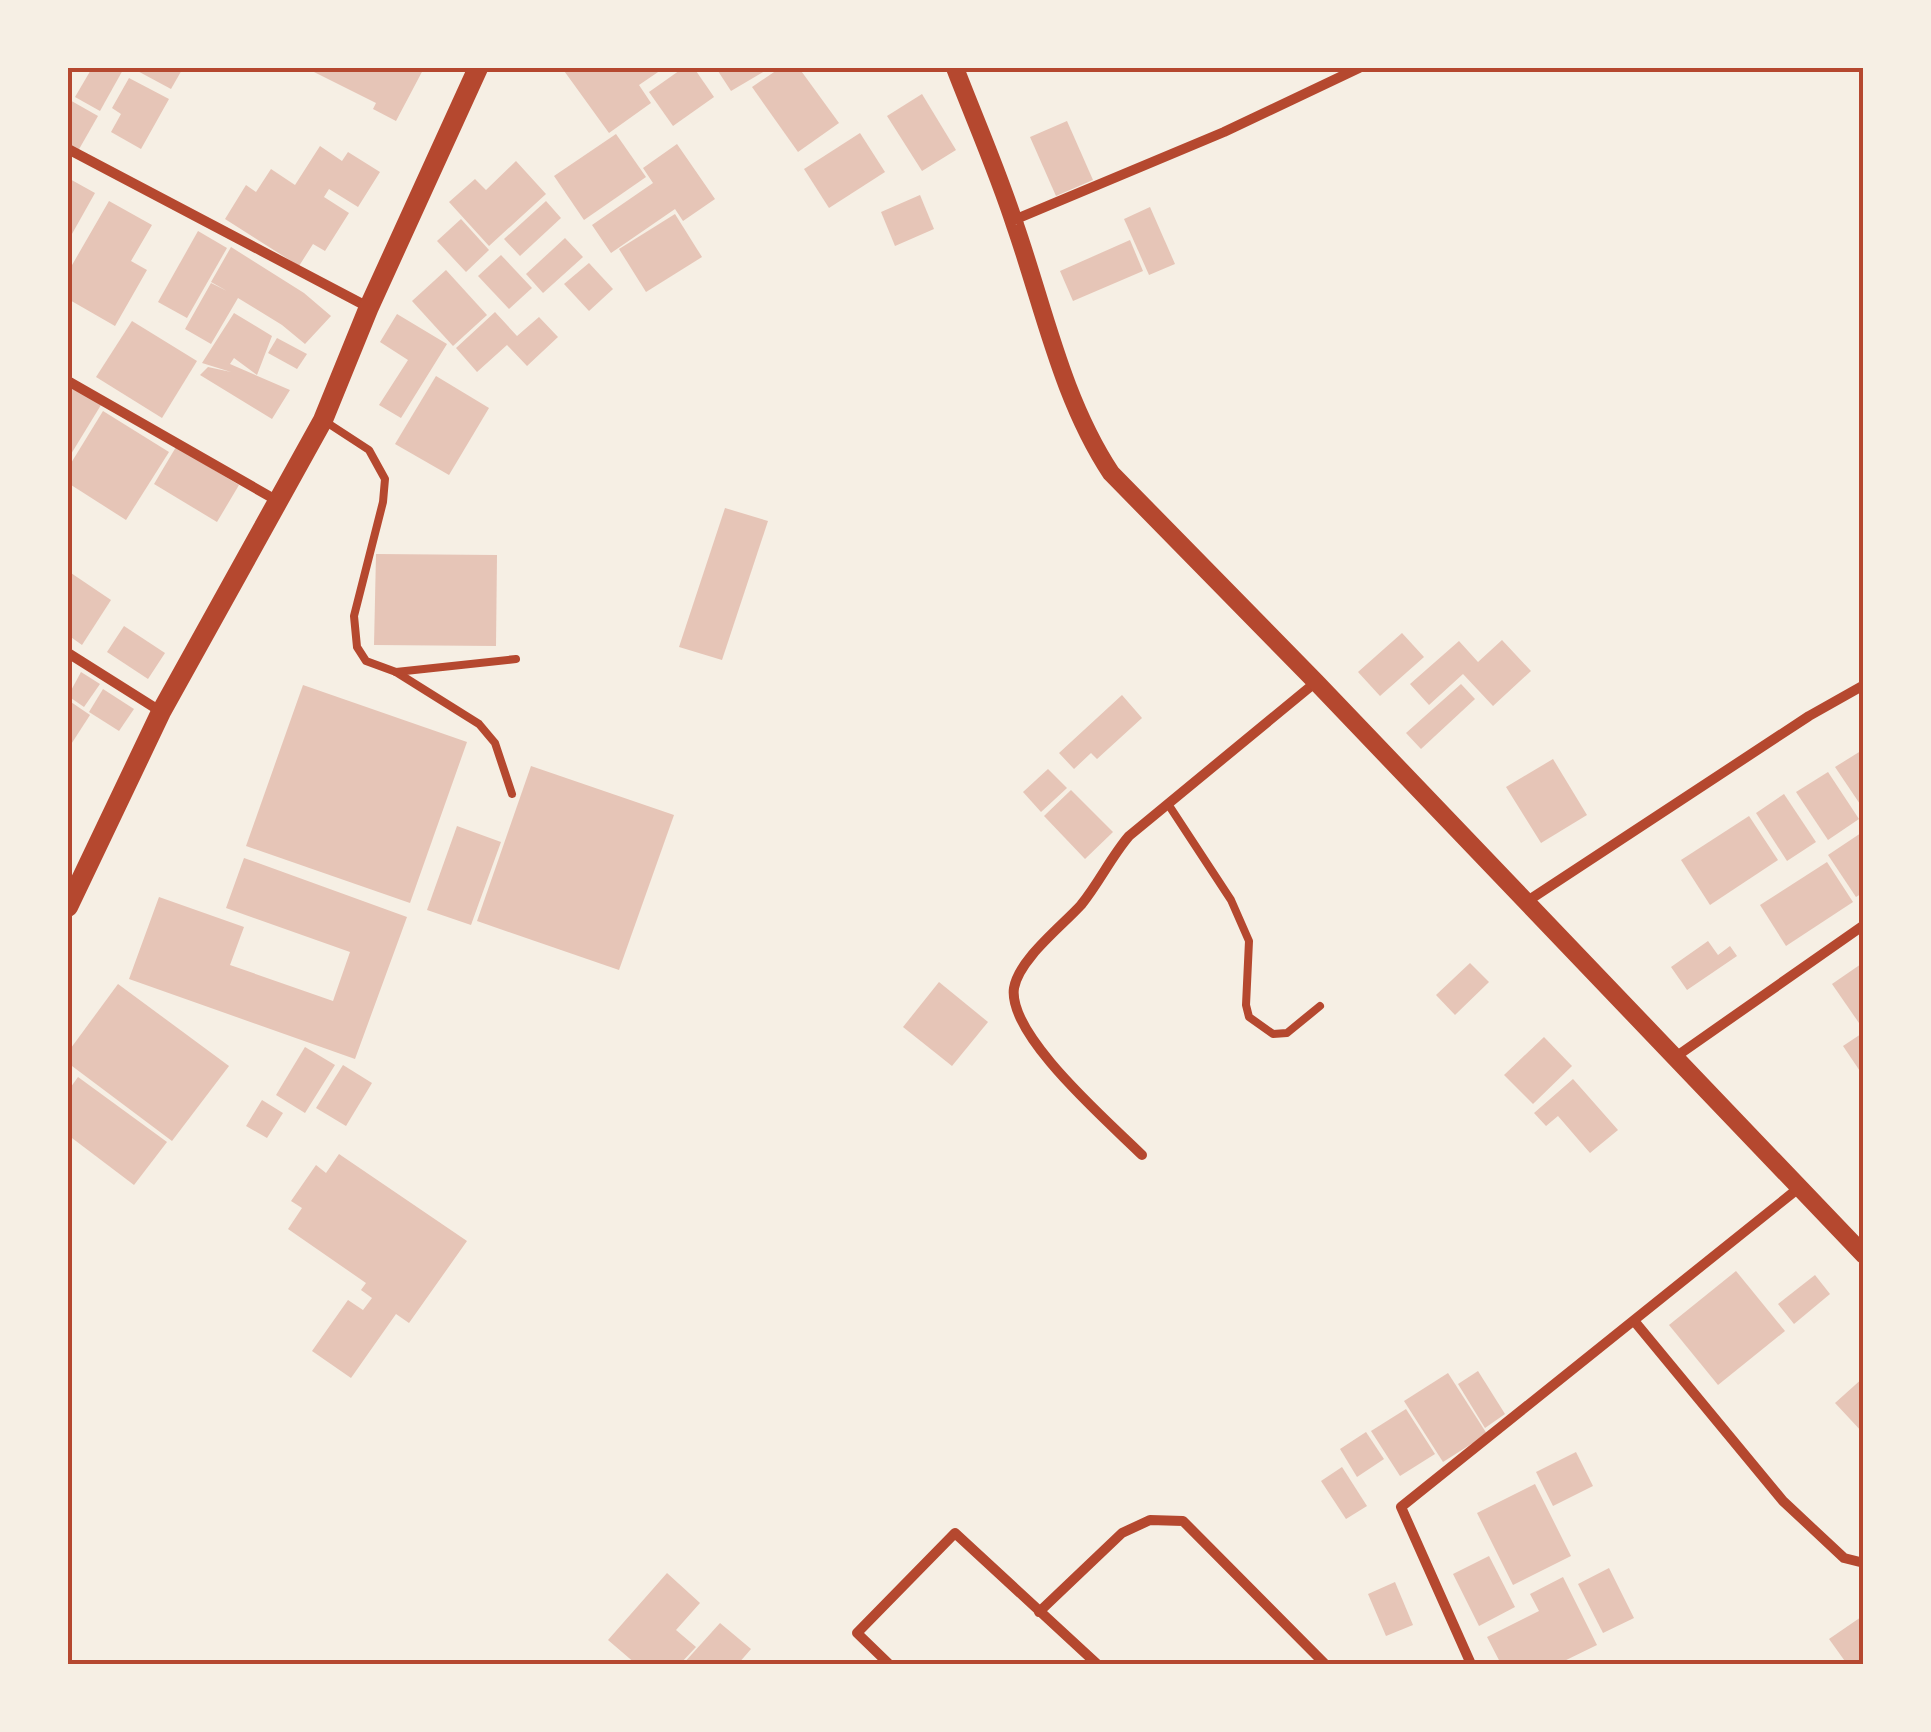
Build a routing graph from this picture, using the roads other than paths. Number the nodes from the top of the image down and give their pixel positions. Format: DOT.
graph roads {
  1 [pos="478,68"];
  2 [pos="955,68"];
  3 [pos="1358,68"];
  4 [pos="68,149"];
  5 [pos="1014,220"];
  6 [pos="369,308"];
  7 [pos="68,381"];
  8 [pos="323,420"];
  9 [pos="276,500"];
  10 [pos="68,653"];
  11 [pos="516,659"];
  12 [pos="396,672"];
  13 [pos="1316,682"];
  14 [pos="1864,685"];
  15 [pos="161,712"];
  16 [pos="512,794"];
  17 [pos="1168,804"];
  18 [pos="72,883"];
  19 [pos="1526,902"];
  20 [pos="68,906"];
  21 [pos="1864,925"];
  22 [pos="1320,1006"];
  23 [pos="1674,1059"];
  24 [pos="1142,1154"];
  25 [pos="1800,1187"];
  26 [pos="1864,1255"];
  27 [pos="1635,1322"];
  28 [pos="1864,1563"];
  29 [pos="1040,1612"];
  30 [pos="890,1664"];
  31 [pos="1097,1664"];
  32 [pos="1325,1664"];
  33 [pos="1472,1664"];
  1 -- 6 [label="main road"];
  2 -- 5 [label="street"];
  3 -- 5 [label="street"];
  4 -- 6 [label="street"];
  5 -- 13 [label="street"];
  6 -- 8 [label="main road"];
  7 -- 9 [label="street"];
  8 -- 9 [label="main road"];
  8 -- 12 [label="lane"];
  9 -- 15 [label="main road"];
  10 -- 15 [label="street"];
  11 -- 12 [label="lane"];
  12 -- 16 [label="lane"];
  13 -- 17 [label="street"];
  13 -- 19 [label="street"];
  14 -- 19 [label="street"];
  15 -- 18 [label="main road"];
  17 -- 22 [label="lane"];
  17 -- 24 [label="street"];
  18 -- 20 [label="main road"];
  19 -- 23 [label="street"];
  21 -- 23 [label="street"];
  23 -- 25 [label="street"];
  25 -- 26 [label="street"];
  25 -- 27 [label="street"];
  27 -- 28 [label="street"];
  27 -- 33 [label="street"];
  29 -- 30 [label="street"];
  29 -- 31 [label="street"];
  29 -- 32 [label="street"];
}
